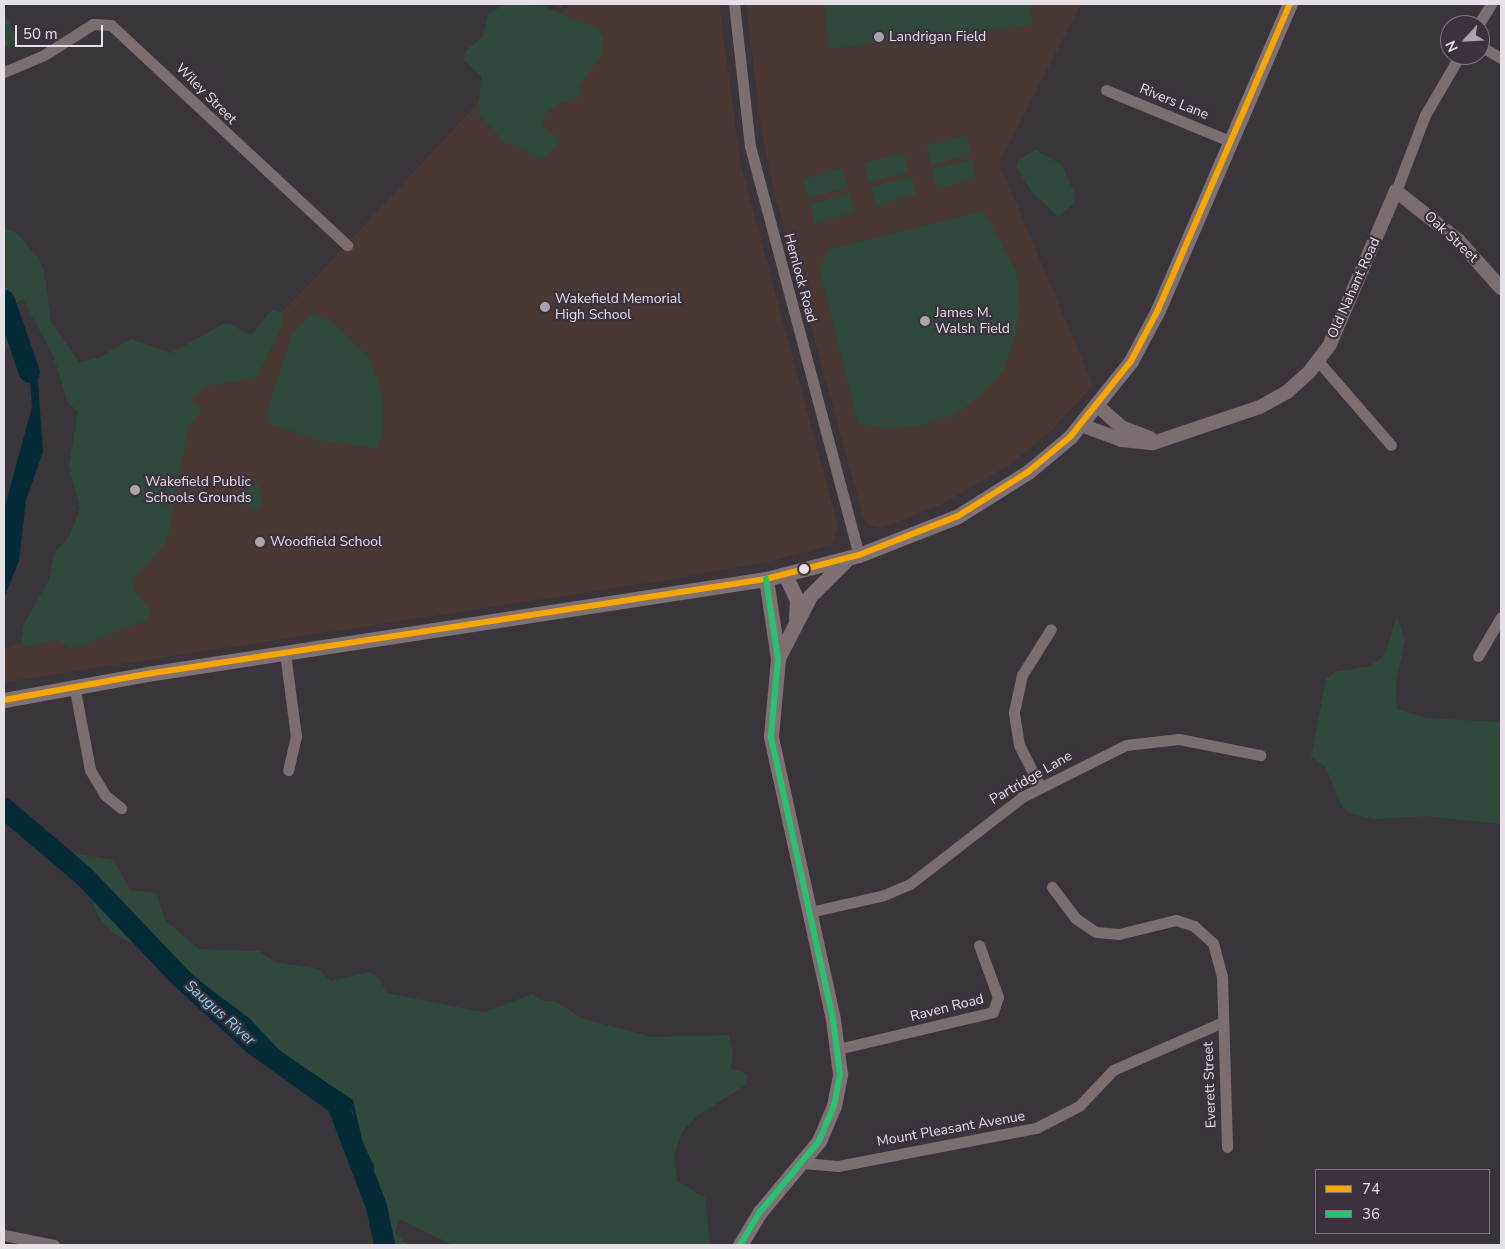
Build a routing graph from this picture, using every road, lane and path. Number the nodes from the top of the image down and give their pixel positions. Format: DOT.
graph roads {
  1 [pos="734,4"];
  2 [pos="1290,4"];
  3 [pos="1491,4"];
  4 [pos="1484,15"];
  5 [pos="1490,52"];
  6 [pos="1501,58"];
  7 [pos="1454,65"];
  8 [pos="4,72"];
  9 [pos="1106,90"];
  10 [pos="1230,140"];
  11 [pos="1396,191"];
  12 [pos="347,245"];
  13 [pos="1501,288"];
  14 [pos="1318,361"];
  15 [pos="1098,406"];
  16 [pos="1082,425"];
  17 [pos="1165,439"];
  18 [pos="1391,445"];
  19 [pos="854,557"];
  20 [pos="785,575"];
  21 [pos="766,579"];
  22 [pos="1501,617"];
  23 [pos="796,618"];
  24 [pos="1051,629"];
  25 [pos="285,653"];
  26 [pos="1478,656"];
  27 [pos="778,659"];
  28 [pos="74,686"];
  29 [pos="4,700"];
  30 [pos="1260,755"];
  31 [pos="288,770"];
  32 [pos="1040,786"];
  33 [pos="121,808"];
  34 [pos="1052,888"];
  35 [pos="810,912"];
  36 [pos="979,945"];
  37 [pos="1222,1022"];
  38 [pos="838,1049"];
  39 [pos="1227,1147"];
  40 [pos="803,1163"];
  41 [pos="4,1235"];
  42 [pos="54,1245"];
  43 [pos="740,1245"];
  1 -- 19 [label="street, Hemlock Road"];
  2 -- 10 [label="main road"];
  3 -- 4 [label="street"];
  5 -- 6 [label="street"];
  7 -- 11 [label="street, Old Nahant Road"];
  8 -- 12 [label="street, Wiley Street"];
  9 -- 10 [label="street, Rivers Lane"];
  10 -- 15 [label="main road"];
  11 -- 13 [label="street, Oak Street"];
  11 -- 14 [label="street, Old Nahant Road"];
  14 -- 17 [label="street, Old Nahant Road"];
  14 -- 18 [label="street"];
  15 -- 16 [label="main road"];
  15 -- 17 [label="street"];
  16 -- 17 [label="street, Old Nahant Road"];
  16 -- 19 [label="main road"];
  19 -- 20 [label="main road"];
  19 -- 23 [label="main road"];
  20 -- 21 [label="main road"];
  20 -- 23 [label="main road"];
  21 -- 25 [label="main road"];
  21 -- 27 [label="main road"];
  22 -- 26 [label="street"];
  23 -- 27 [label="main road"];
  24 -- 32 [label="street"];
  25 -- 28 [label="main road"];
  25 -- 31 [label="street"];
  27 -- 35 [label="main road"];
  28 -- 29 [label="main road"];
  28 -- 33 [label="street"];
  30 -- 32 [label="street, Partridge Lane"];
  32 -- 35 [label="street, Partridge Lane"];
  34 -- 37 [label="street"];
  35 -- 38 [label="main road"];
  36 -- 38 [label="street, Raven Road"];
  37 -- 39 [label="street, Everett Street"];
  37 -- 40 [label="street, Mount Pleasant Avenue"];
  38 -- 40 [label="main road"];
  40 -- 43 [label="main road"];
  41 -- 42 [label="street"];
}
